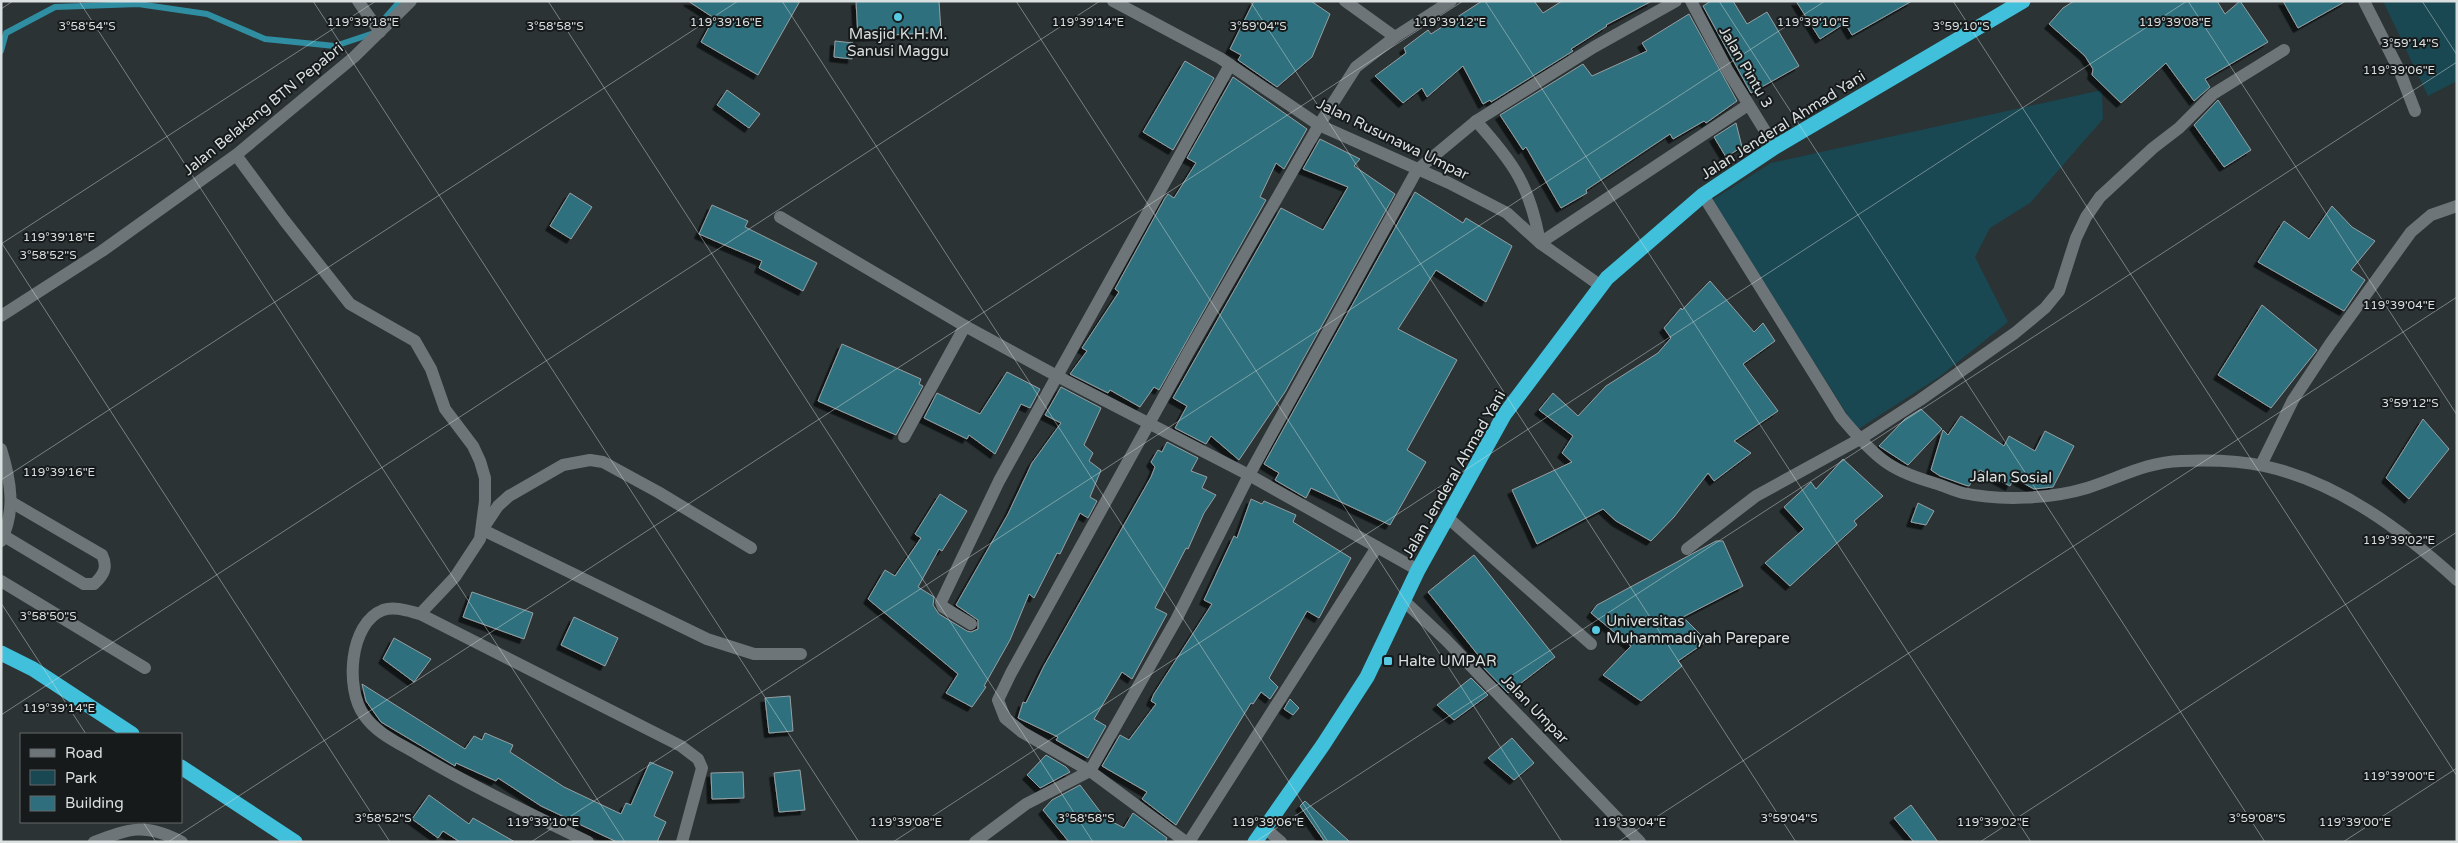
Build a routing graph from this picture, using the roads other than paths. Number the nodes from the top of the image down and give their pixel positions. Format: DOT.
graph roads {
  1 [pos="358,1"];
  2 [pos="411,1"];
  3 [pos="1113,1"];
  4 [pos="1345,1"];
  5 [pos="1451,1"];
  6 [pos="1676,1"];
  7 [pos="1691,1"];
  8 [pos="2023,1"];
  9 [pos="2364,1"];
  10 [pos="380,32"];
  11 [pos="1395,37"];
  12 [pos="2284,50"];
  13 [pos="1230,65"];
  14 [pos="1748,105"];
  15 [pos="2415,111"];
  16 [pos="1476,121"];
  17 [pos="1319,125"];
  18 [pos="1775,147"];
  19 [pos="236,155"];
  20 [pos="1417,170"];
  21 [pos="1703,195"];
  22 [pos="2457,206"];
  23 [pos="780,217"];
  24 [pos="1540,243"];
  25 [pos="1601,286"];
  26 [pos="1,316"];
  27 [pos="965,326"];
  28 [pos="1057,376"];
  29 [pos="1148,423"];
  30 [pos="904,437"];
  31 [pos="1860,439"];
  32 [pos="1,449"];
  33 [pos="2262,465"];
  34 [pos="1249,475"];
  35 [pos="11,502"];
  36 [pos="1447,518"];
  37 [pos="483,528"];
  38 [pos="2,538"];
  39 [pos="1377,547"];
  40 [pos="750,548"];
  41 [pos="1687,549"];
  42 [pos="1418,570"];
  43 [pos="2457,580"];
  44 [pos="1,581"];
  45 [pos="1404,601"];
  46 [pos="420,614"];
  47 [pos="971,624"];
  48 [pos="1591,644"];
  49 [pos="1,653"];
  50 [pos="802,654"];
  51 [pos="146,668"];
  52 [pos="130,733"];
  53 [pos="182,768"];
  54 [pos="1090,771"];
  55 [pos="1265,828"];
  56 [pos="109,839"];
  57 [pos="94,842"];
  58 [pos="182,842"];
  59 [pos="295,842"];
  60 [pos="588,842"];
  61 [pos="682,842"];
  62 [pos="975,842"];
  63 [pos="1187,842"];
  64 [pos="1255,842"];
  65 [pos="1281,842"];
  66 [pos="1640,842"];
  1 -- 10 [label="street"];
  2 -- 10 [label="street, Jalan Belakang BTN Pepabri"];
  3 -- 13 [label="street, Jalan Rusunawa Umpar"];
  4 -- 11 [label="street"];
  5 -- 11 [label="street"];
  6 -- 16 [label="street"];
  7 -- 14 [label="street, Jalan Pintu 3"];
  8 -- 18 [label="highway, Jalan Jenderal Ahmad Yani"];
  9 -- 15 [label="street"];
  10 -- 19 [label="street, Jalan Belakang BTN Pepabri"];
  11 -- 17 [label="street"];
  12 -- 31 [label="street"];
  13 -- 17 [label="street, Jalan Rusunawa Umpar"];
  13 -- 28 [label="street"];
  14 -- 18 [label="street, Jalan Pintu 3"];
  14 -- 24 [label="street"];
  16 -- 20 [label="street"];
  16 -- 24 [label="street"];
  17 -- 20 [label="street, Jalan Rusunawa Umpar"];
  17 -- 29 [label="street"];
  18 -- 21 [label="highway, Jalan Jenderal Ahmad Yani"];
  19 -- 26 [label="street, Jalan Belakang BTN Pepabri"];
  19 -- 37 [label="street"];
  20 -- 24 [label="street, Jalan Rusunawa Umpar"];
  20 -- 34 [label="street"];
  21 -- 25 [label="highway, Jalan Jenderal Ahmad Yani"];
  21 -- 31 [label="street, Jalan Sosial"];
  22 -- 33 [label="street"];
  23 -- 27 [label="street"];
  24 -- 25 [label="street, Jalan Rusunawa Umpar"];
  25 -- 36 [label="highway, Jalan Jenderal Ahmad Yani"];
  27 -- 28 [label="street"];
  27 -- 30 [label="street"];
  28 -- 29 [label="street"];
  28 -- 47 [label="street"];
  29 -- 34 [label="street"];
  29 -- 54 [label="street"];
  31 -- 33 [label="street, Jalan Sosial"];
  31 -- 41 [label="street"];
  32 -- 35 [label="street"];
  33 -- 43 [label="street, Jalan Sosial"];
  34 -- 39 [label="street"];
  34 -- 54 [label="street"];
  35 -- 38 [label="street"];
  35 -- 38 [label="street"];
  36 -- 42 [label="highway, Jalan Jenderal Ahmad Yani"];
  36 -- 48 [label="street"];
  37 -- 40 [label="street"];
  37 -- 46 [label="street"];
  37 -- 50 [label="street"];
  39 -- 42 [label="street"];
  39 -- 63 [label="street"];
  42 -- 45 [label="highway, Jalan Jenderal Ahmad Yani"];
  44 -- 51 [label="street"];
  45 -- 55 [label="highway, Jalan Jenderal Ahmad Yani"];
  45 -- 66 [label="street, Jalan Umpar"];
  46 -- 60 [label="street"];
  46 -- 61 [label="street"];
  49 -- 52 [label="highway"];
  53 -- 59 [label="highway"];
  54 -- 62 [label="street"];
  54 -- 63 [label="street"];
  55 -- 64 [label="highway, Jalan Jenderal Ahmad Yani"];
  55 -- 65 [label="street"];
  56 -- 57 [label="street"];
  56 -- 58 [label="street"];
}
